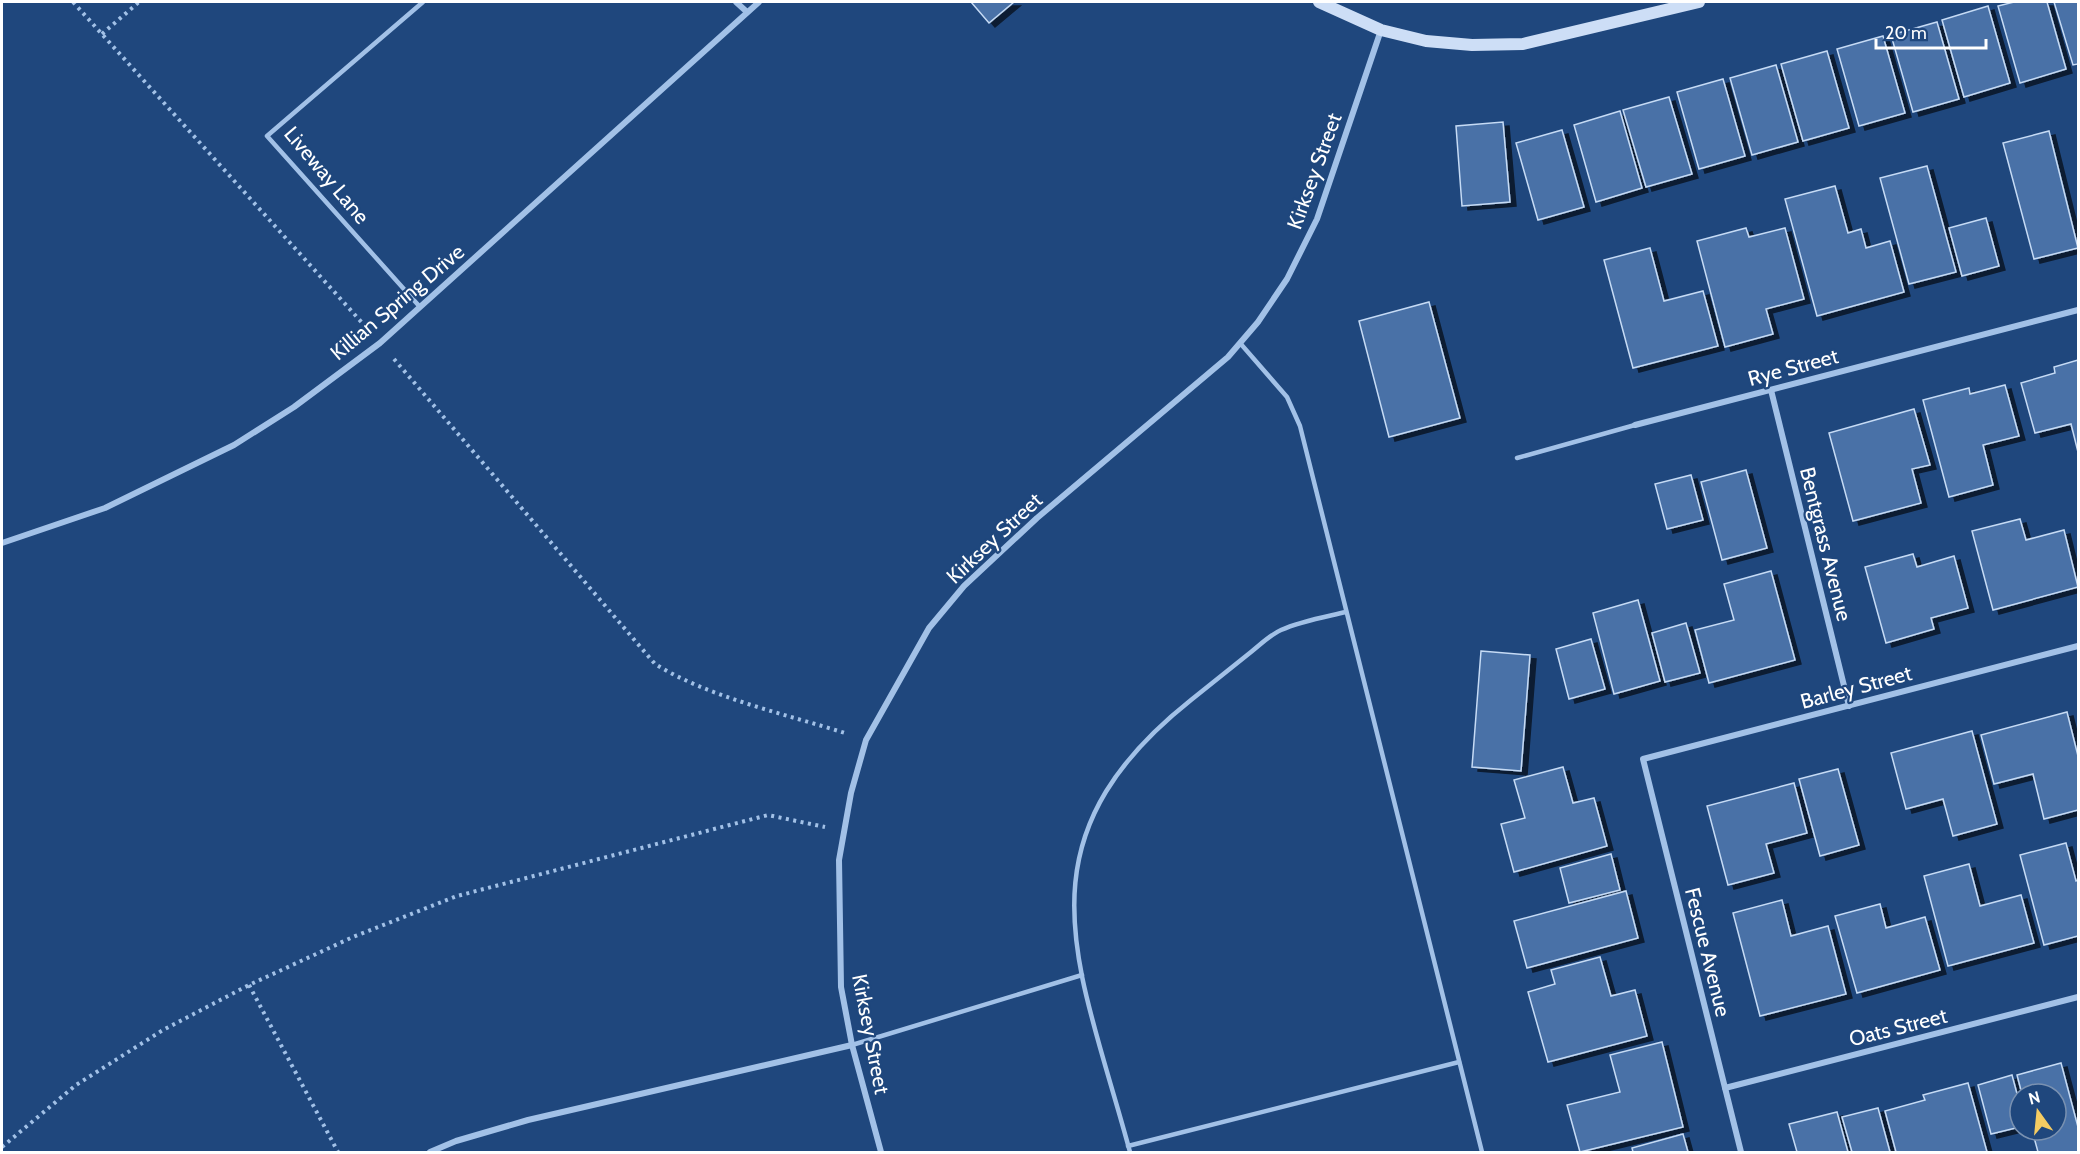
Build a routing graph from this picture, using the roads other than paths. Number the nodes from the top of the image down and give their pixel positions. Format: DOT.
graph roads {
  1 [pos="423,2"];
  2 [pos="736,2"];
  3 [pos="759,2"];
  4 [pos="1319,2"];
  5 [pos="1699,2"];
  6 [pos="747,12"];
  7 [pos="1381,30"];
  8 [pos="420,307"];
  9 [pos="2079,310"];
  10 [pos="1240,343"];
  11 [pos="1771,390"];
  12 [pos="1635,425"];
  13 [pos="1517,458"];
  14 [pos="2,543"];
  15 [pos="1346,612"];
  16 [pos="2079,646"];
  17 [pos="1849,706"];
  18 [pos="1643,759"];
  19 [pos="1082,975"];
  20 [pos="2079,997"];
  21 [pos="852,1045"];
  22 [pos="1459,1062"];
  23 [pos="1725,1088"];
  24 [pos="1128,1146"];
  25 [pos="430,1152"];
  26 [pos="880,1152"];
  27 [pos="1130,1152"];
  28 [pos="1482,1152"];
  29 [pos="1741,1152"];
  1 -- 8 [label="lane, Liveway Lane"];
  2 -- 6 [label="street"];
  3 -- 6 [label="street, Killian Spring Drive"];
  4 -- 7 [label="street"];
  5 -- 7 [label="street"];
  6 -- 8 [label="street, Killian Spring Drive"];
  7 -- 10 [label="street, Kirksey Street"];
  8 -- 14 [label="street, Killian Spring Drive"];
  9 -- 11 [label="street, Rye Street"];
  10 -- 15 [label="lane"];
  10 -- 21 [label="street, Kirksey Street"];
  11 -- 12 [label="street, Rye Street"];
  11 -- 17 [label="street, Bentgrass Avenue"];
  12 -- 13 [label="lane, Rye Street"];
  15 -- 19 [label="lane"];
  15 -- 22 [label="lane"];
  16 -- 17 [label="street, Barley Street"];
  17 -- 18 [label="street, Barley Street"];
  18 -- 23 [label="street, Fescue Avenue"];
  19 -- 21 [label="lane"];
  19 -- 24 [label="lane"];
  20 -- 23 [label="street, Oats Street"];
  21 -- 25 [label="street"];
  21 -- 26 [label="street, Kirksey Street"];
  22 -- 24 [label="lane"];
  22 -- 28 [label="lane"];
  23 -- 29 [label="street, Fescue Avenue"];
  24 -- 27 [label="lane"];
}
